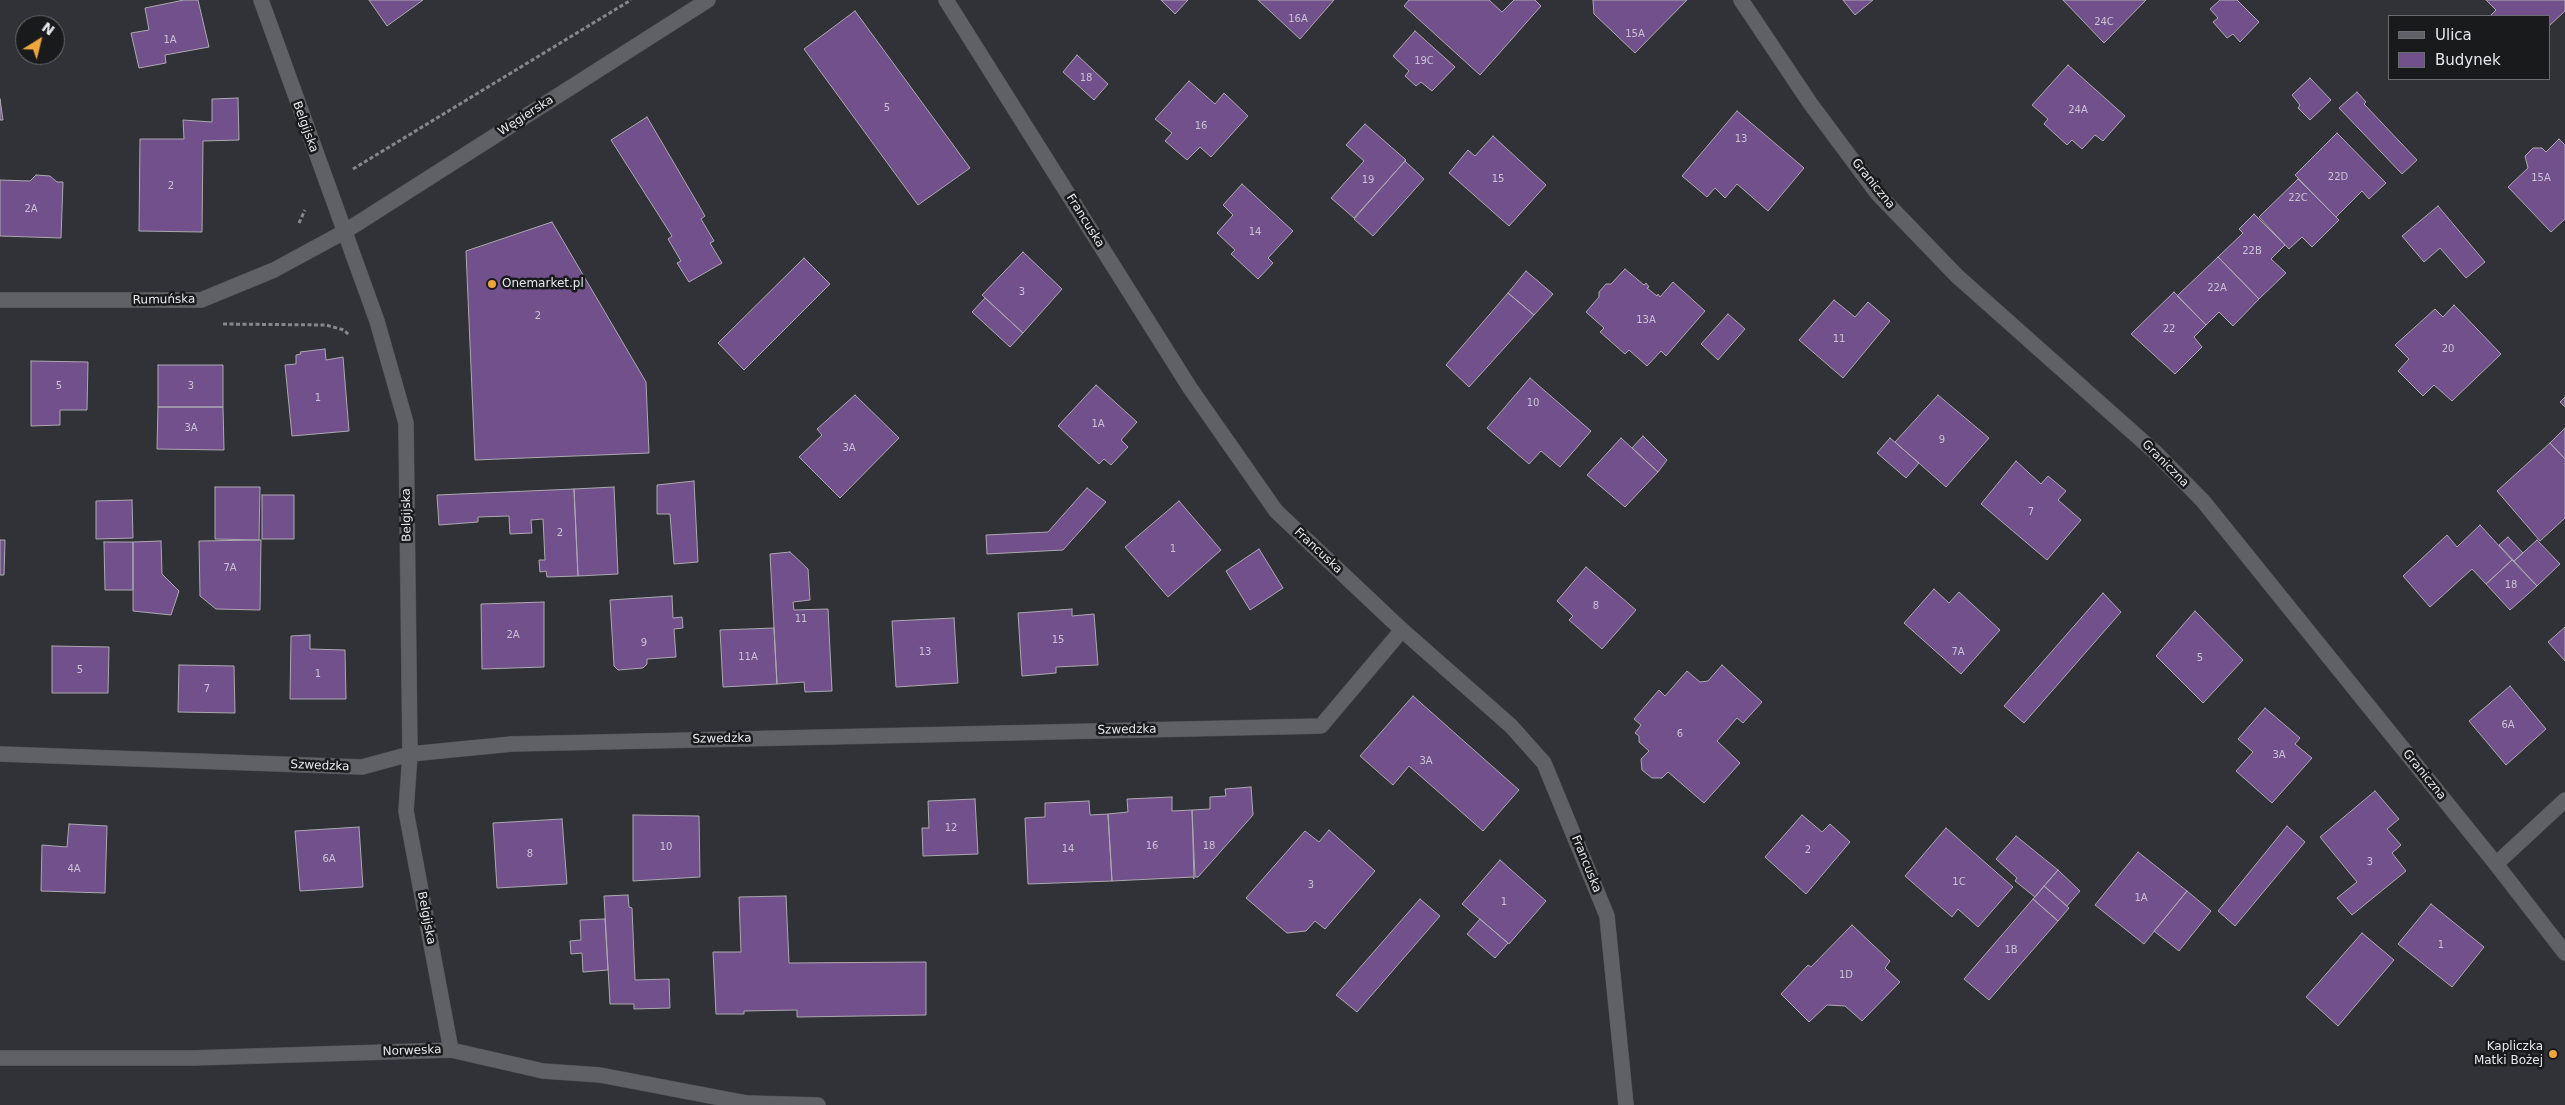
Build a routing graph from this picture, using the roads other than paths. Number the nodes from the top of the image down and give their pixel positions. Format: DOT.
graph roads {
  1 [pos="261,0"];
  2 [pos="708,0"];
  3 [pos="946,0"];
  4 [pos="1741,0"];
  5 [pos="344,232"];
  6 [pos="0,300"];
  7 [pos="1402,630"];
  8 [pos="0,754"];
  9 [pos="410,754"];
  10 [pos="2565,800"];
  11 [pos="2496,864"];
  12 [pos="2565,953"];
  13 [pos="451,1050"];
  14 [pos="0,1058"];
  15 [pos="818,1105"];
  16 [pos="1626,1105"];
  1 -- 5 [label="street, Belgijska"];
  2 -- 5 [label="street, Węgierska"];
  3 -- 7 [label="street, Francuska"];
  4 -- 11 [label="street, Graniczna"];
  5 -- 6 [label="street, Rumuńska"];
  5 -- 9 [label="street, Belgijska"];
  7 -- 9 [label="street, Szwedzka"];
  7 -- 16 [label="street, Francuska"];
  8 -- 9 [label="street, Szwedzka"];
  9 -- 13 [label="street, Belgijska"];
  10 -- 11 [label="street"];
  11 -- 12 [label="street, Graniczna"];
  13 -- 14 [label="street, Norweska"];
  13 -- 15 [label="street, Norweska"];
}
